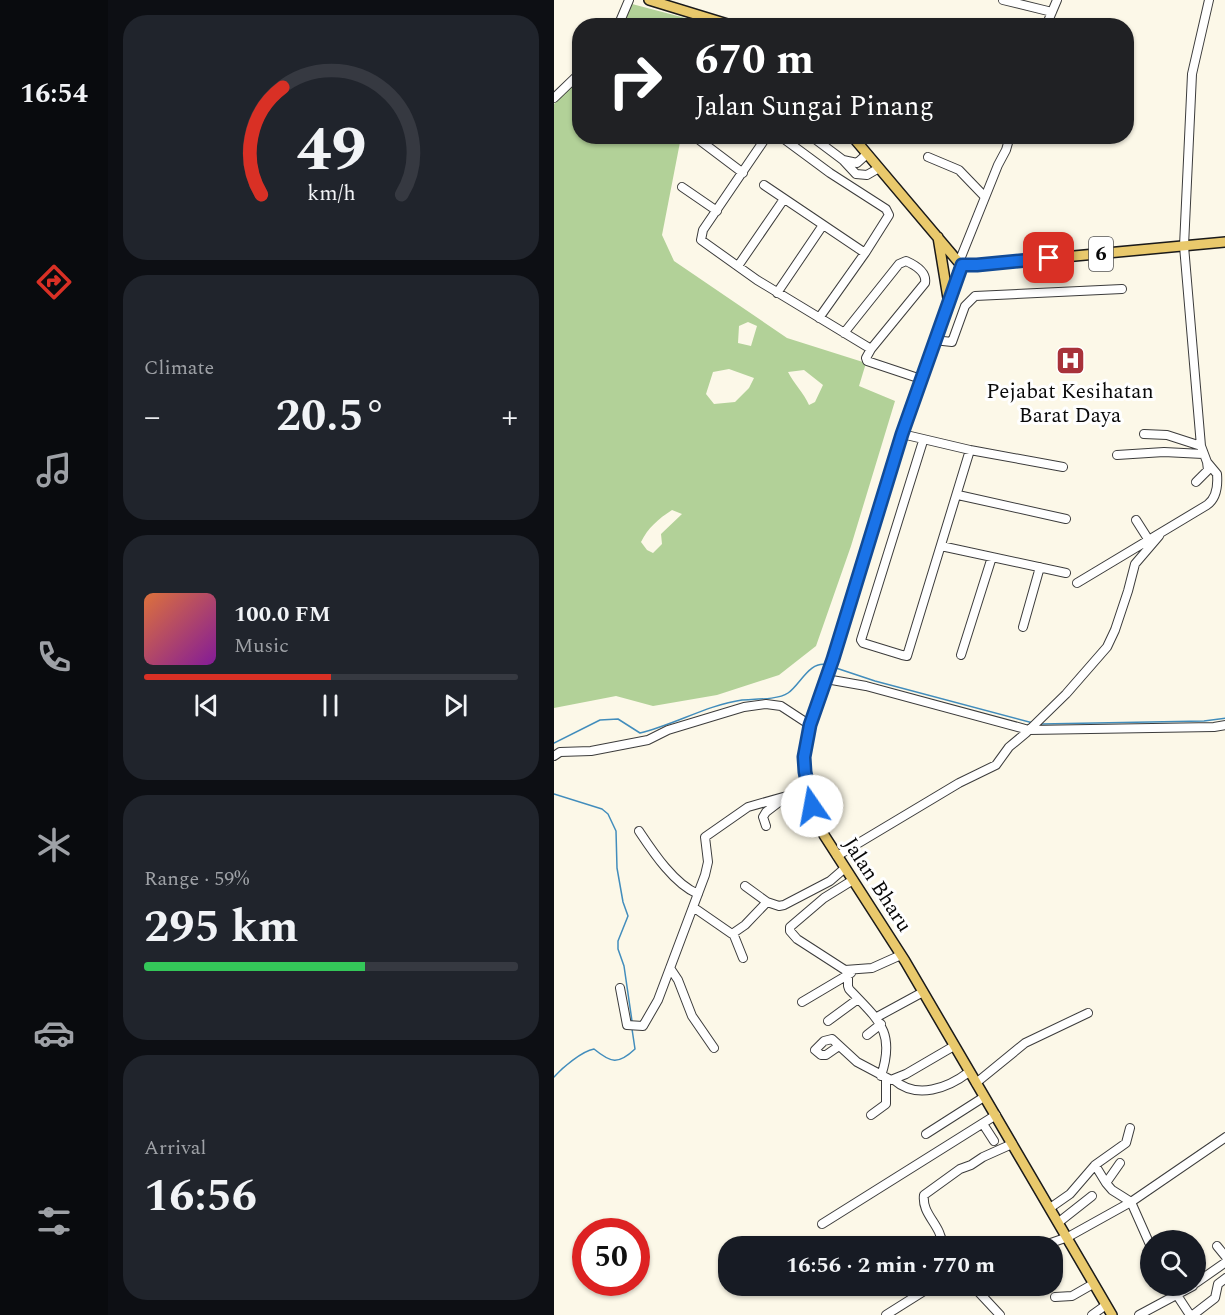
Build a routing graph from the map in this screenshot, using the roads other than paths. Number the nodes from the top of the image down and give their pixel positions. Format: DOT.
graph roads {
  1 [pos="629,0"];
  2 [pos="648,0"];
  3 [pos="1003,0"];
  4 [pos="1057,0"];
  5 [pos="1209,0"];
  6 [pos="1052,12"];
  7 [pos="621,18"];
  8 [pos="708,18"];
  9 [pos="1049,18"];
  10 [pos="572,81"];
  11 [pos="554,98"];
  12 [pos="705,144"];
  13 [pos="762,144"];
  14 [pos="791,144"];
  15 [pos="822,144"];
  16 [pos="859,144"];
  17 [pos="1008,144"];
  18 [pos="867,154"];
  19 [pos="928,157"];
  20 [pos="843,160"];
  21 [pos="879,168"];
  22 [pos="743,173"];
  23 [pos="764,185"];
  24 [pos="682,187"];
  25 [pos="985,197"];
  26 [pos="784,199"];
  27 [pos="716,210"];
  28 [pos="823,225"];
  29 [pos="938,236"];
  30 [pos="1226,243"];
  31 [pos="1184,246"];
  32 [pos="866,254"];
  33 [pos="960,263"];
  34 [pos="977,265"];
  35 [pos="738,266"];
  36 [pos="953,285"];
  37 [pos="1122,289"];
  38 [pos="777,293"];
  39 [pos="948,300"];
  40 [pos="819,318"];
  41 [pos="844,333"];
  42 [pos="934,340"];
  43 [pos="871,349"];
  44 [pos="921,379"];
  45 [pos="902,434"];
  46 [pos="1144,434"];
  47 [pos="923,441"];
  48 [pos="1201,446"];
  49 [pos="970,450"];
  50 [pos="1117,455"];
  51 [pos="1205,458"];
  52 [pos="1063,467"];
  53 [pos="1217,474"];
  54 [pos="1226,480"];
  55 [pos="1196,482"];
  56 [pos="958,495"];
  57 [pos="1066,519"];
  58 [pos="1136,520"];
  59 [pos="1150,542"];
  60 [pos="941,546"];
  61 [pos="992,557"];
  62 [pos="1040,567"];
  63 [pos="1066,573"];
  64 [pos="1077,583"];
  65 [pos="1023,627"];
  66 [pos="961,655"];
  67 [pos="827,675"];
  68 [pos="1226,724"];
  69 [pos="810,725"];
  70 [pos="1033,726"];
  71 [pos="554,756"];
  72 [pos="808,790"];
  73 [pos="788,795"];
  74 [pos="766,826"];
  75 [pos="639,831"];
  76 [pos="837,856"];
  77 [pos="845,868"];
  78 [pos="853,880"];
  79 [pos="745,886"];
  80 [pos="698,894"];
  81 [pos="767,902"];
  82 [pos="693,907"];
  83 [pos="733,933"];
  84 [pos="901,955"];
  85 [pos="743,958"];
  86 [pos="670,968"];
  87 [pos="851,973"];
  88 [pos="620,988"];
  89 [pos="923,992"];
  90 [pos="858,999"];
  91 [pos="802,1002"];
  92 [pos="1088,1013"];
  93 [pos="828,1021"];
  94 [pos="879,1021"];
  95 [pos="867,1035"];
  96 [pos="839,1046"];
  97 [pos="954,1046"];
  98 [pos="714,1048"];
  99 [pos="969,1072"];
  100 [pos="887,1078"];
  101 [pos="976,1083"];
  102 [pos="984,1097"];
  103 [pos="996,1115"];
  104 [pos="871,1116"];
  105 [pos="983,1124"];
  106 [pos="1130,1128"];
  107 [pos="926,1134"];
  108 [pos="1226,1137"];
  109 [pos="994,1141"];
  110 [pos="1012,1144"];
  111 [pos="1120,1163"];
  112 [pos="1095,1165"];
  113 [pos="1106,1183"];
  114 [pos="1092,1196"];
  115 [pos="1131,1202"];
  116 [pos="1050,1208"];
  117 [pos="1059,1222"];
  118 [pos="822,1224"];
  119 [pos="1143,1230"];
  120 [pos="941,1236"];
  121 [pos="1068,1237"];
  122 [pos="1063,1239"];
  123 [pos="1217,1246"];
  124 [pos="1226,1260"];
  125 [pos="1206,1275"];
  126 [pos="1226,1278"];
  127 [pos="1093,1284"];
  128 [pos="916,1296"];
  129 [pos="982,1296"];
  130 [pos="1177,1296"];
  131 [pos="1055,1298"];
  132 [pos="1106,1305"];
  133 [pos="886,1315"];
  134 [pos="1000,1315"];
  135 [pos="1092,1315"];
  136 [pos="1112,1315"];
  137 [pos="1139,1315"];
  138 [pos="1192,1315"];
  1 -- 7 [label="street"];
  2 -- 8 [label="main road"];
  3 -- 6 [label="street"];
  4 -- 6 [label="street"];
  5 -- 31 [label="street"];
  6 -- 9 [label="street"];
  10 -- 11 [label="street"];
  12 -- 22 [label="street"];
  13 -- 22 [label="street"];
  14 -- 32 [label="street"];
  15 -- 20 [label="street"];
  16 -- 18 [label="main road"];
  17 -- 25 [label="street"];
  18 -- 20 [label="street"];
  18 -- 21 [label="main road"];
  19 -- 25 [label="street"];
  20 -- 21 [label="street"];
  21 -- 29 [label="main road"];
  22 -- 27 [label="street"];
  23 -- 26 [label="street"];
  24 -- 27 [label="street"];
  25 -- 33 [label="street"];
  26 -- 28 [label="street"];
  26 -- 35 [label="street"];
  27 -- 35 [label="street"];
  28 -- 32 [label="street"];
  28 -- 38 [label="street"];
  29 -- 33 [label="main road"];
  29 -- 39 [label="main road"];
  30 -- 31 [label="main road, 6"];
  31 -- 34 [label="main road, 6"];
  31 -- 48 [label="street"];
  32 -- 40 [label="street"];
  33 -- 34 [label="main road, 6"];
  33 -- 36 [label="main road, Jalan Bharu"];
  34 -- 36 [label="main road"];
  35 -- 38 [label="street"];
  36 -- 39 [label="main road, Jalan Bharu"];
  37 -- 42 [label="street"];
  38 -- 40 [label="street"];
  39 -- 42 [label="main road, Jalan Bharu"];
  40 -- 41 [label="street"];
  41 -- 43 [label="street"];
  41 -- 43 [label="street"];
  42 -- 44 [label="main road, Jalan Bharu"];
  43 -- 44 [label="street"];
  44 -- 45 [label="main road, Jalan Bharu"];
  45 -- 47 [label="street"];
  45 -- 67 [label="main road, Jalan Bharu"];
  46 -- 48 [label="street"];
  47 -- 49 [label="street"];
  47 -- 60 [label="street"];
  48 -- 51 [label="street"];
  49 -- 52 [label="street"];
  49 -- 56 [label="street"];
  50 -- 51 [label="street"];
  51 -- 53 [label="street"];
  51 -- 55 [label="street"];
  53 -- 54 [label="street"];
  53 -- 59 [label="street"];
  56 -- 57 [label="street"];
  56 -- 60 [label="street"];
  58 -- 59 [label="street"];
  59 -- 64 [label="street"];
  59 -- 70 [label="street"];
  60 -- 61 [label="street"];
  61 -- 62 [label="street"];
  61 -- 66 [label="street"];
  62 -- 63 [label="street"];
  62 -- 65 [label="street"];
  67 -- 69 [label="main road, Jalan Bharu"];
  67 -- 70 [label="street"];
  68 -- 70 [label="street"];
  69 -- 71 [label="street"];
  69 -- 72 [label="main road, Jalan Bharu"];
  70 -- 76 [label="street"];
  72 -- 73 [label="street"];
  72 -- 76 [label="main road, Jalan Bharu"];
  73 -- 74 [label="street"];
  73 -- 80 [label="street"];
  75 -- 80 [label="street"];
  76 -- 77 [label="main road, Jalan Bharu"];
  77 -- 78 [label="main road, Jalan Bharu"];
  77 -- 81 [label="street"];
  78 -- 84 [label="main road, Jalan Bharu"];
  78 -- 87 [label="street"];
  79 -- 81 [label="street"];
  80 -- 82 [label="street"];
  81 -- 83 [label="street"];
  82 -- 83 [label="street"];
  82 -- 86 [label="street"];
  83 -- 85 [label="street"];
  84 -- 87 [label="street"];
  84 -- 89 [label="main road, Jalan Bharu"];
  86 -- 88 [label="street"];
  86 -- 98 [label="street"];
  87 -- 90 [label="street"];
  87 -- 91 [label="street"];
  89 -- 94 [label="street"];
  89 -- 97 [label="main road, Jalan Bharu"];
  90 -- 93 [label="street"];
  90 -- 94 [label="street"];
  92 -- 101 [label="street"];
  94 -- 95 [label="street"];
  94 -- 100 [label="street"];
  96 -- 100 [label="street"];
  97 -- 99 [label="main road, Jalan Bharu"];
  97 -- 100 [label="street"];
  99 -- 100 [label="street"];
  99 -- 101 [label="main road, Jalan Bharu"];
  100 -- 104 [label="street"];
  101 -- 102 [label="main road, Jalan Bharu"];
  102 -- 103 [label="main road, Jalan Bharu"];
  102 -- 107 [label="street"];
  103 -- 105 [label="street"];
  103 -- 110 [label="main road, Jalan Bharu"];
  105 -- 109 [label="street"];
  105 -- 118 [label="street"];
  106 -- 112 [label="street"];
  108 -- 115 [label="street"];
  110 -- 116 [label="main road, Jalan Bharu"];
  110 -- 120 [label="street"];
  111 -- 113 [label="street"];
  112 -- 113 [label="street"];
  112 -- 116 [label="street"];
  113 -- 115 [label="street"];
  114 -- 117 [label="street"];
  115 -- 119 [label="street"];
  115 -- 121 [label="street"];
  116 -- 117 [label="main road, Jalan Bharu"];
  117 -- 121 [label="main road, Jalan Bharu"];
  121 -- 122 [label="street"];
  121 -- 127 [label="main road, Jalan Bharu"];
  123 -- 124 [label="street"];
  124 -- 125 [label="street"];
  126 -- 138 [label="street"];
  127 -- 131 [label="street"];
  127 -- 132 [label="main road, Jalan Bharu"];
  128 -- 133 [label="street"];
  129 -- 134 [label="street"];
  130 -- 137 [label="street"];
  130 -- 138 [label="street"];
  132 -- 135 [label="street"];
  132 -- 136 [label="main road, Jalan Bharu"];
}
